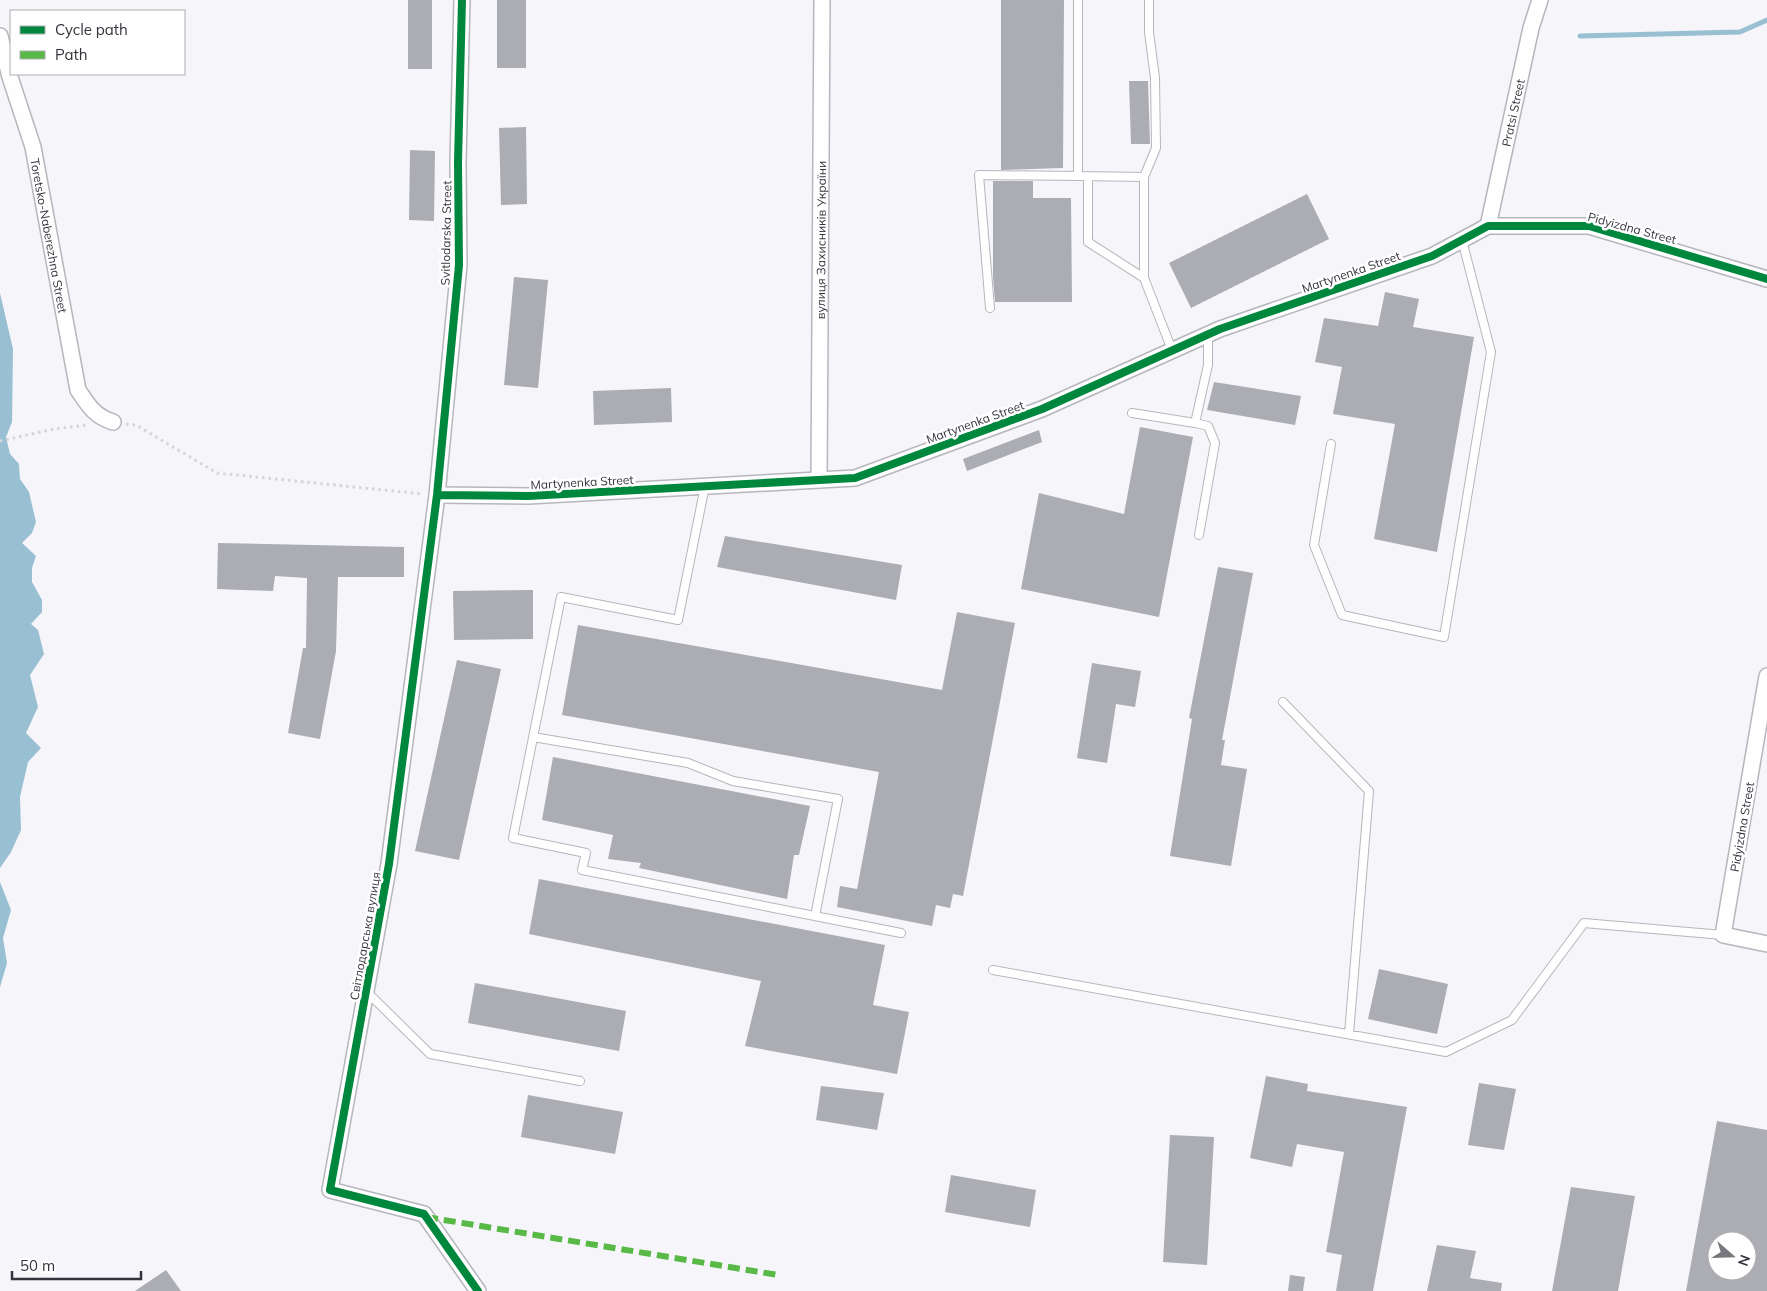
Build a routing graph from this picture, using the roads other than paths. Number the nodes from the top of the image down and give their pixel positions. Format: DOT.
graph roads {
  1 [pos="462,0"];
  2 [pos="822,0"];
  3 [pos="1078,0"];
  4 [pos="1149,0"];
  5 [pos="1540,0"];
  6 [pos="0,36"];
  7 [pos="1078,176"];
  8 [pos="1088,176"];
  9 [pos="1144,177"];
  10 [pos="1488,226"];
  11 [pos="1462,240"];
  12 [pos="1144,278"];
  13 [pos="1767,278"];
  14 [pos="990,308"];
  15 [pos="1208,335"];
  16 [pos="1172,350"];
  17 [pos="1132,412"];
  18 [pos="114,422"];
  19 [pos="1195,423"];
  20 [pos="1331,444"];
  21 [pos="819,480"];
  22 [pos="705,486"];
  23 [pos="437,495"];
  24 [pos="1199,535"];
  25 [pos="1767,676"];
  26 [pos="1283,702"];
  27 [pos="533,737"];
  28 [pos="815,916"];
  29 [pos="901,933"];
  30 [pos="1723,935"];
  31 [pos="1767,944"];
  32 [pos="993,970"];
  33 [pos="366,991"];
  34 [pos="1349,1034"];
  35 [pos="580,1081"];
  36 [pos="478,1291"];
  1 -- 23 [label="street, Svitlodarska Street"];
  2 -- 21 [label="street, вулиця Захисників України"];
  3 -- 7 [label="lane"];
  4 -- 9 [label="lane"];
  5 -- 10 [label="street, Pratsi Street"];
  6 -- 18 [label="street, Toretsko-Naberezhna Street"];
  7 -- 8 [label="lane"];
  7 -- 14 [label="lane"];
  8 -- 9 [label="lane"];
  8 -- 12 [label="lane"];
  9 -- 12 [label="lane"];
  10 -- 11 [label="street, Martynenka Street"];
  10 -- 13 [label="street, Pidyizdna Street"];
  11 -- 15 [label="street, Martynenka Street"];
  11 -- 20 [label="lane"];
  12 -- 16 [label="lane"];
  15 -- 16 [label="street, Martynenka Street"];
  15 -- 19 [label="lane"];
  16 -- 21 [label="street, Martynenka Street"];
  17 -- 19 [label="lane"];
  19 -- 24 [label="lane"];
  21 -- 22 [label="street, Martynenka Street"];
  22 -- 23 [label="street, Martynenka Street"];
  22 -- 27 [label="lane"];
  23 -- 33 [label="street, Світлодарська вулиця"];
  25 -- 30 [label="street, Pidyizdna Street"];
  26 -- 34 [label="lane"];
  27 -- 28 [label="lane"];
  27 -- 28 [label="lane"];
  28 -- 29 [label="lane"];
  30 -- 31 [label="street"];
  30 -- 34 [label="lane"];
  32 -- 34 [label="lane"];
  33 -- 35 [label="lane"];
  33 -- 36 [label="street, Світлодарська вулиця"];
}
